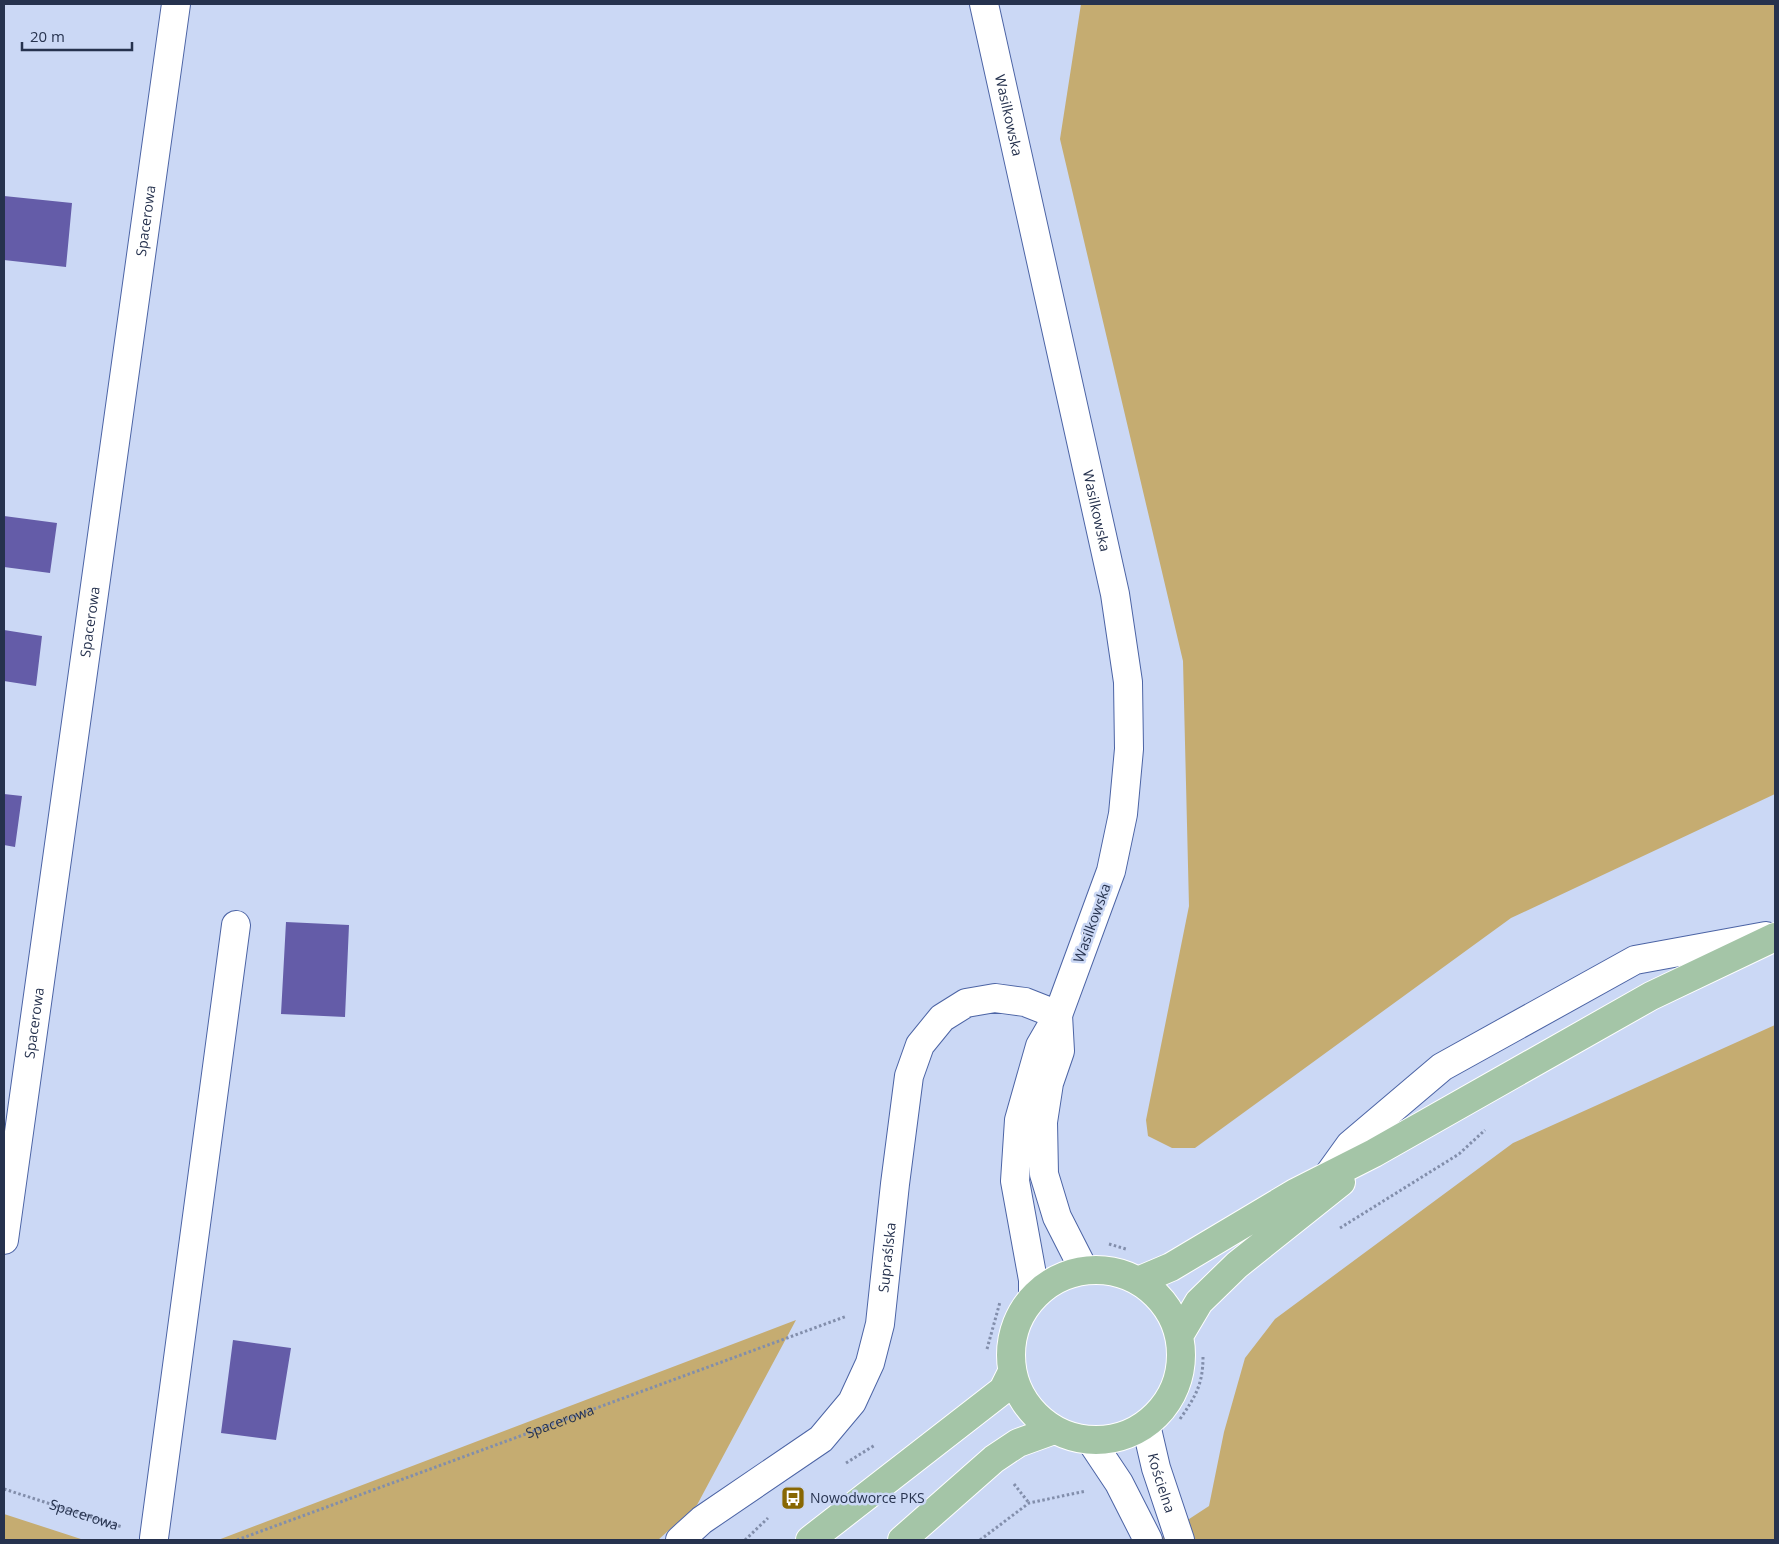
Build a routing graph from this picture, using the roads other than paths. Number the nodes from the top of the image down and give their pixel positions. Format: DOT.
graph roads {
  1 [pos="176,4"];
  2 [pos="984,4"];
  3 [pos="236,925"];
  4 [pos="1775,936"];
  5 [pos="1058,1016"];
  6 [pos="1374,1153"];
  7 [pos="1327,1177"];
  8 [pos="4,1240"];
  9 [pos="1084,1270"];
  10 [pos="1138,1281"];
  11 [pos="1033,1297"];
  12 [pos="1180,1334"];
  13 [pos="1012,1372"];
  14 [pos="1146,1425"];
  15 [pos="1054,1430"];
  16 [pos="1091,1441"];
  17 [pos="154,1538"];
  18 [pos="680,1540"];
  19 [pos="810,1540"];
  20 [pos="902,1540"];
  21 [pos="1148,1540"];
  22 [pos="1180,1540"];
  1 -- 8 [label="street, Spacerowa"];
  2 -- 5 [label="street, Wasilkowska"];
  3 -- 17 [label="street"];
  4 -- 6 [label="main road"];
  4 -- 7 [label="street"];
  5 -- 9 [label="street, Wasilkowska"];
  5 -- 11 [label="street, Wasilkowska"];
  5 -- 18 [label="street, Supraślska"];
  6 -- 7 [label="main road"];
  6 -- 12 [label="main road"];
  7 -- 10 [label="main road"];
  9 -- 10 [label="main road"];
  9 -- 11 [label="main road"];
  10 -- 12 [label="main road"];
  11 -- 13 [label="main road"];
  12 -- 14 [label="main road"];
  13 -- 15 [label="main road"];
  13 -- 19 [label="main road"];
  14 -- 16 [label="main road"];
  14 -- 22 [label="street, Kościelna"];
  15 -- 16 [label="main road"];
  15 -- 20 [label="main road"];
  16 -- 21 [label="street"];
}
